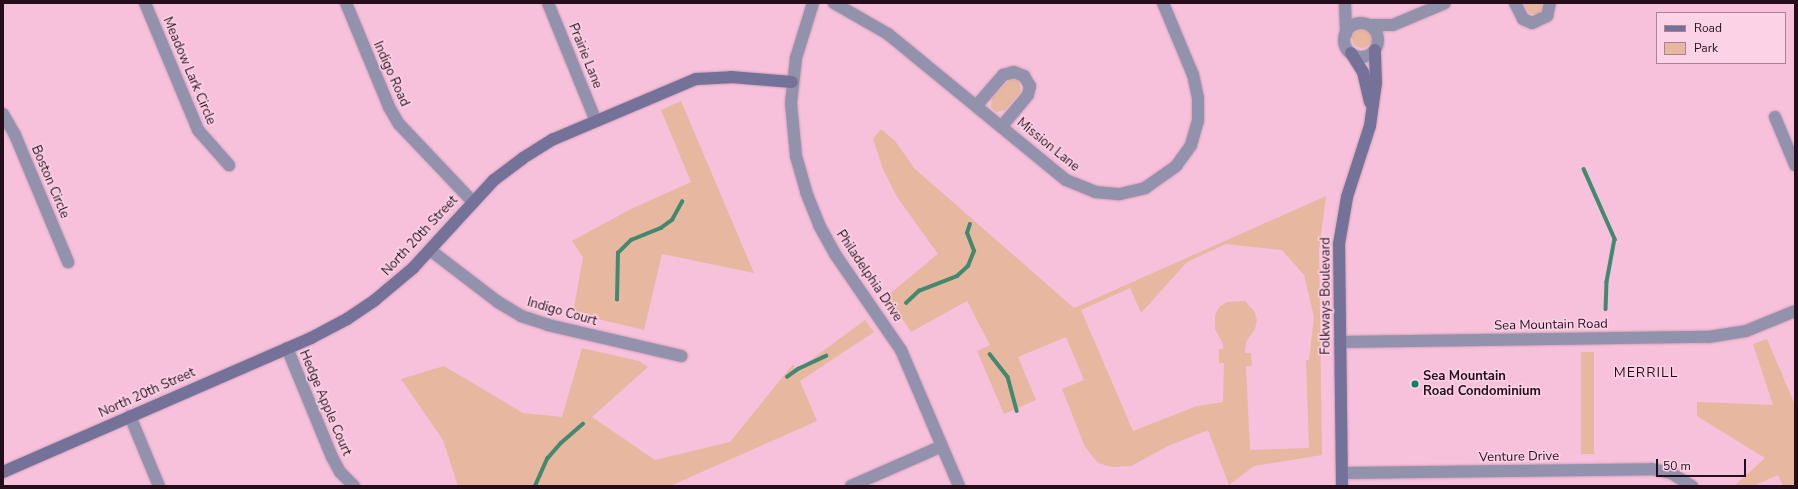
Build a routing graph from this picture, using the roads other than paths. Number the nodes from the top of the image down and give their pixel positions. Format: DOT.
graph roads {
  1 [pos="145,3"];
  2 [pos="346,3"];
  3 [pos="548,3"];
  4 [pos="813,3"];
  5 [pos="834,3"];
  6 [pos="1346,3"];
  7 [pos="1446,3"];
  8 [pos="1515,3"];
  9 [pos="1550,3"];
  10 [pos="1165,4"];
  11 [pos="1367,24"];
  12 [pos="1393,25"];
  13 [pos="1346,34"];
  14 [pos="1376,47"];
  15 [pos="1351,53"];
  16 [pos="792,82"];
  17 [pos="977,105"];
  18 [pos="1372,110"];
  19 [pos="3,114"];
  20 [pos="1775,117"];
  21 [pos="596,121"];
  22 [pos="1002,126"];
  23 [pos="1795,165"];
  24 [pos="229,166"];
  25 [pos="472,201"];
  26 [pos="430,250"];
  27 [pos="68,262"];
  28 [pos="1795,312"];
  29 [pos="1340,342"];
  30 [pos="287,348"];
  31 [pos="681,356"];
  32 [pos="130,416"];
  33 [pos="942,446"];
  34 [pos="3,472"];
  35 [pos="1342,473"];
  36 [pos="160,486"];
  37 [pos="354,486"];
  38 [pos="851,486"];
  39 [pos="959,486"];
  40 [pos="1342,486"];
  41 [pos="1692,486"];
  1 -- 24 [label="street, Meadow Lark Circle"];
  2 -- 25 [label="street, Indigo Road"];
  3 -- 21 [label="street, Prairie Lane"];
  4 -- 16 [label="street, Philadelphia Drive"];
  5 -- 17 [label="street, Mission Lane"];
  6 -- 11 [label="street"];
  6 -- 13 [label="street"];
  7 -- 12 [label="street"];
  8 -- 9 [label="street"];
  10 -- 22 [label="street, Mission Lane"];
  11 -- 12 [label="street"];
  11 -- 13 [label="street"];
  11 -- 14 [label="street"];
  12 -- 14 [label="street"];
  13 -- 15 [label="street"];
  14 -- 15 [label="street"];
  14 -- 18 [label="street, Folkways Boulevard"];
  15 -- 18 [label="street, Folkways Boulevard"];
  16 -- 21 [label="street, North 20th Street"];
  16 -- 33 [label="street, Philadelphia Drive"];
  17 -- 22 [label="street, Mission Lane"];
  17 -- 22 [label="street"];
  18 -- 29 [label="street, Folkways Boulevard"];
  19 -- 27 [label="street, Boston Circle"];
  20 -- 23 [label="street"];
  21 -- 25 [label="street, North 20th Street"];
  25 -- 26 [label="street, North 20th Street"];
  26 -- 30 [label="street, North 20th Street"];
  26 -- 31 [label="street, Indigo Court"];
  28 -- 29 [label="street, Sea Mountain Road"];
  29 -- 35 [label="street, Folkways Boulevard"];
  30 -- 32 [label="street, North 20th Street"];
  30 -- 37 [label="street, Hedge Apple Court"];
  32 -- 34 [label="street, North 20th Street"];
  32 -- 36 [label="street"];
  33 -- 38 [label="street"];
  33 -- 39 [label="street, Philadelphia Drive"];
  35 -- 40 [label="street, Folkways Boulevard"];
  35 -- 41 [label="street, Venture Drive"];
}
